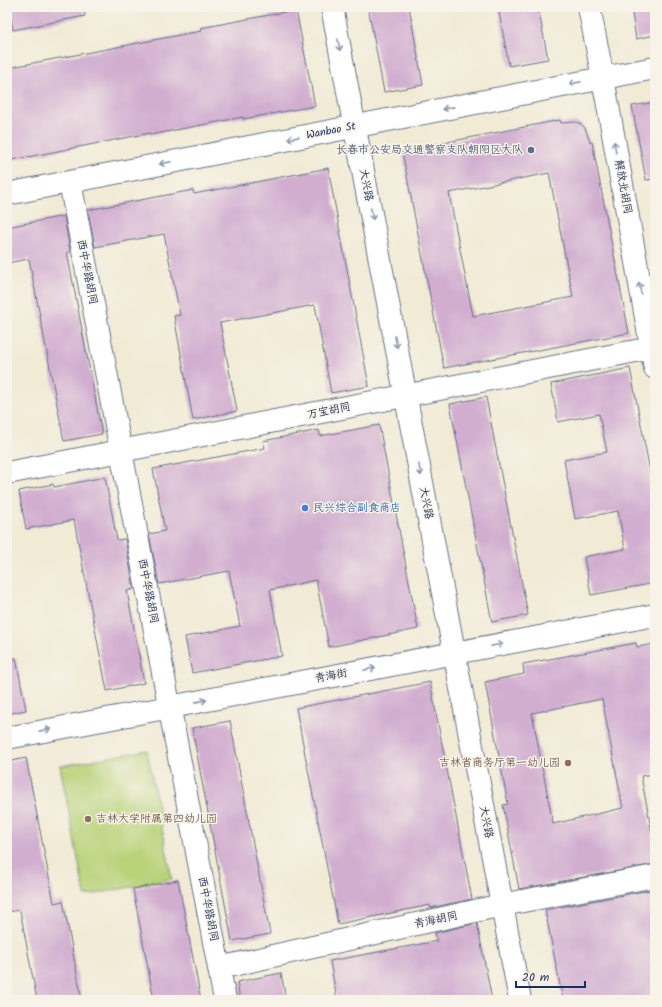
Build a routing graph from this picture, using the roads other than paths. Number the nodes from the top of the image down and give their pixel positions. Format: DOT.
graph roads {
  1 [pos="332,7"];
  2 [pos="589,7"];
  3 [pos="655,68"];
  4 [pos="603,78"];
  5 [pos="355,126"];
  6 [pos="70,182"];
  7 [pos="7,194"];
  8 [pos="653,358"];
  9 [pos="406,396"];
  10 [pos="121,451"];
  11 [pos="7,473"];
  12 [pos="655,615"];
  13 [pos="454,653"];
  14 [pos="169,707"];
  15 [pos="7,738"];
  16 [pos="655,876"];
  17 [pos="502,905"];
  18 [pos="219,968"];
  19 [pos="225,1000"];
  20 [pos="520,1000"];
  1 -- 5 [label="street, 大兴路, one-way"];
  2 -- 4 [label="street, 解放北胡同"];
  3 -- 4 [label="street, Wanbao St"];
  4 -- 5 [label="street, Wanbao St, one-way"];
  8 -- 4 [label="street, 解放北胡同, one-way"];
  5 -- 6 [label="street, Wanbao St, one-way"];
  5 -- 9 [label="street, 大兴路, one-way"];
  6 -- 7 [label="street, Wanbao St"];
  6 -- 10 [label="street, 西中华路胡同"];
  8 -- 9 [label="street, 万宝胡同"];
  9 -- 10 [label="street, 万宝胡同"];
  9 -- 13 [label="street, 大兴路, one-way"];
  10 -- 11 [label="street, 万宝胡同"];
  10 -- 14 [label="street, 西中华路胡同"];
  13 -- 12 [label="street, 青海街, one-way"];
  14 -- 13 [label="street, 青海街, one-way"];
  13 -- 17 [label="street, 大兴路"];
  15 -- 14 [label="street, 青海街, one-way"];
  14 -- 18 [label="street, 西中华路胡同"];
  16 -- 17 [label="street, 青海胡同"];
  17 -- 18 [label="street, 青海胡同"];
  17 -- 20 [label="street, 大兴路"];
  18 -- 19 [label="street, 西中华路胡同"];
}
